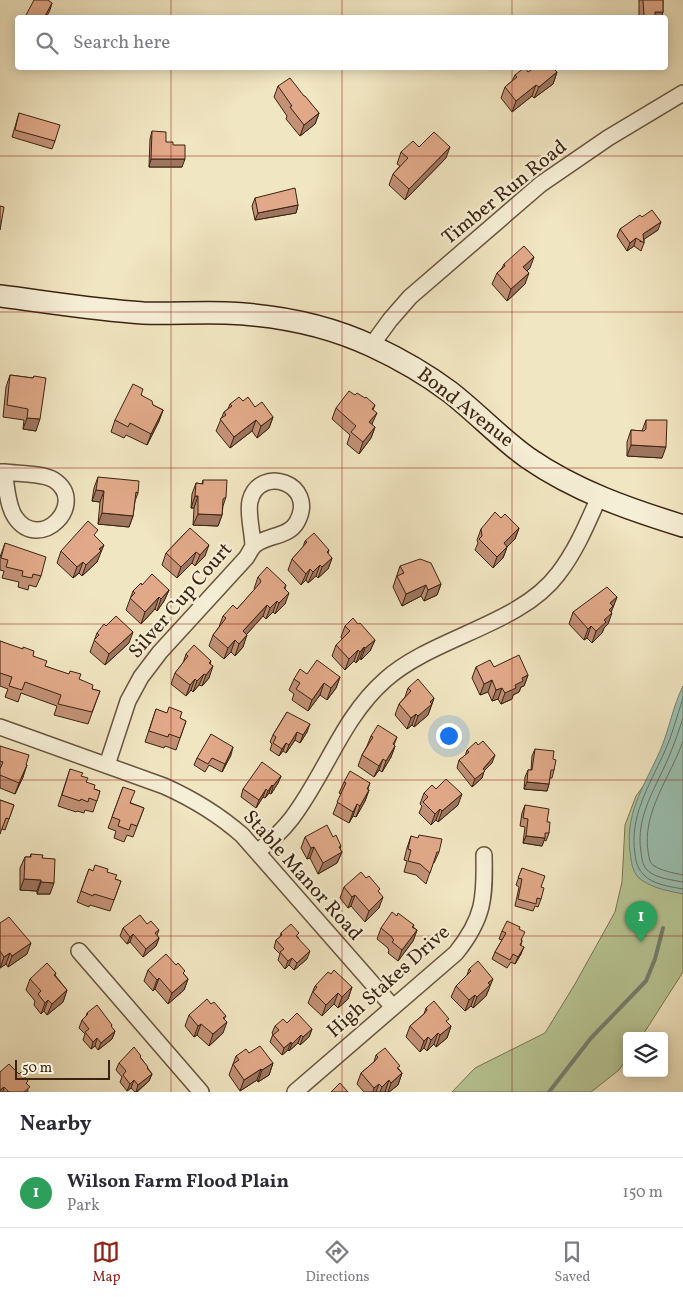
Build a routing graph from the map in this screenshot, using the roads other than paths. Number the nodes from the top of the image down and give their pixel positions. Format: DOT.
graph roads {
  1 [pos="683,93"];
  2 [pos="0,296"];
  3 [pos="371,346"];
  4 [pos="2,472"];
  5 [pos="599,497"];
  6 [pos="683,526"];
  7 [pos="253,546"];
  8 [pos="0,727"];
  9 [pos="107,765"];
  10 [pos="257,852"];
  11 [pos="484,855"];
  12 [pos="80,951"];
  13 [pos="393,1007"];
  14 [pos="201,1092"];
  15 [pos="295,1092"];
  1 -- 3 [label="street, Timber Run Road"];
  2 -- 3 [label="street, Bond Avenue"];
  3 -- 5 [label="street, Bond Avenue"];
  4 -- 4 [label="street"];
  5 -- 6 [label="street, Bond Avenue"];
  5 -- 10 [label="street"];
  7 -- 7 [label="street, Silver Cup Court"];
  7 -- 9 [label="street, Silver Cup Court"];
  8 -- 9 [label="street, Stable Manor Road"];
  9 -- 10 [label="street, Stable Manor Road"];
  10 -- 13 [label="street, Stable Manor Road"];
  11 -- 13 [label="street, High Stakes Drive"];
  12 -- 14 [label="street"];
  13 -- 15 [label="street, High Stakes Drive"];
}
